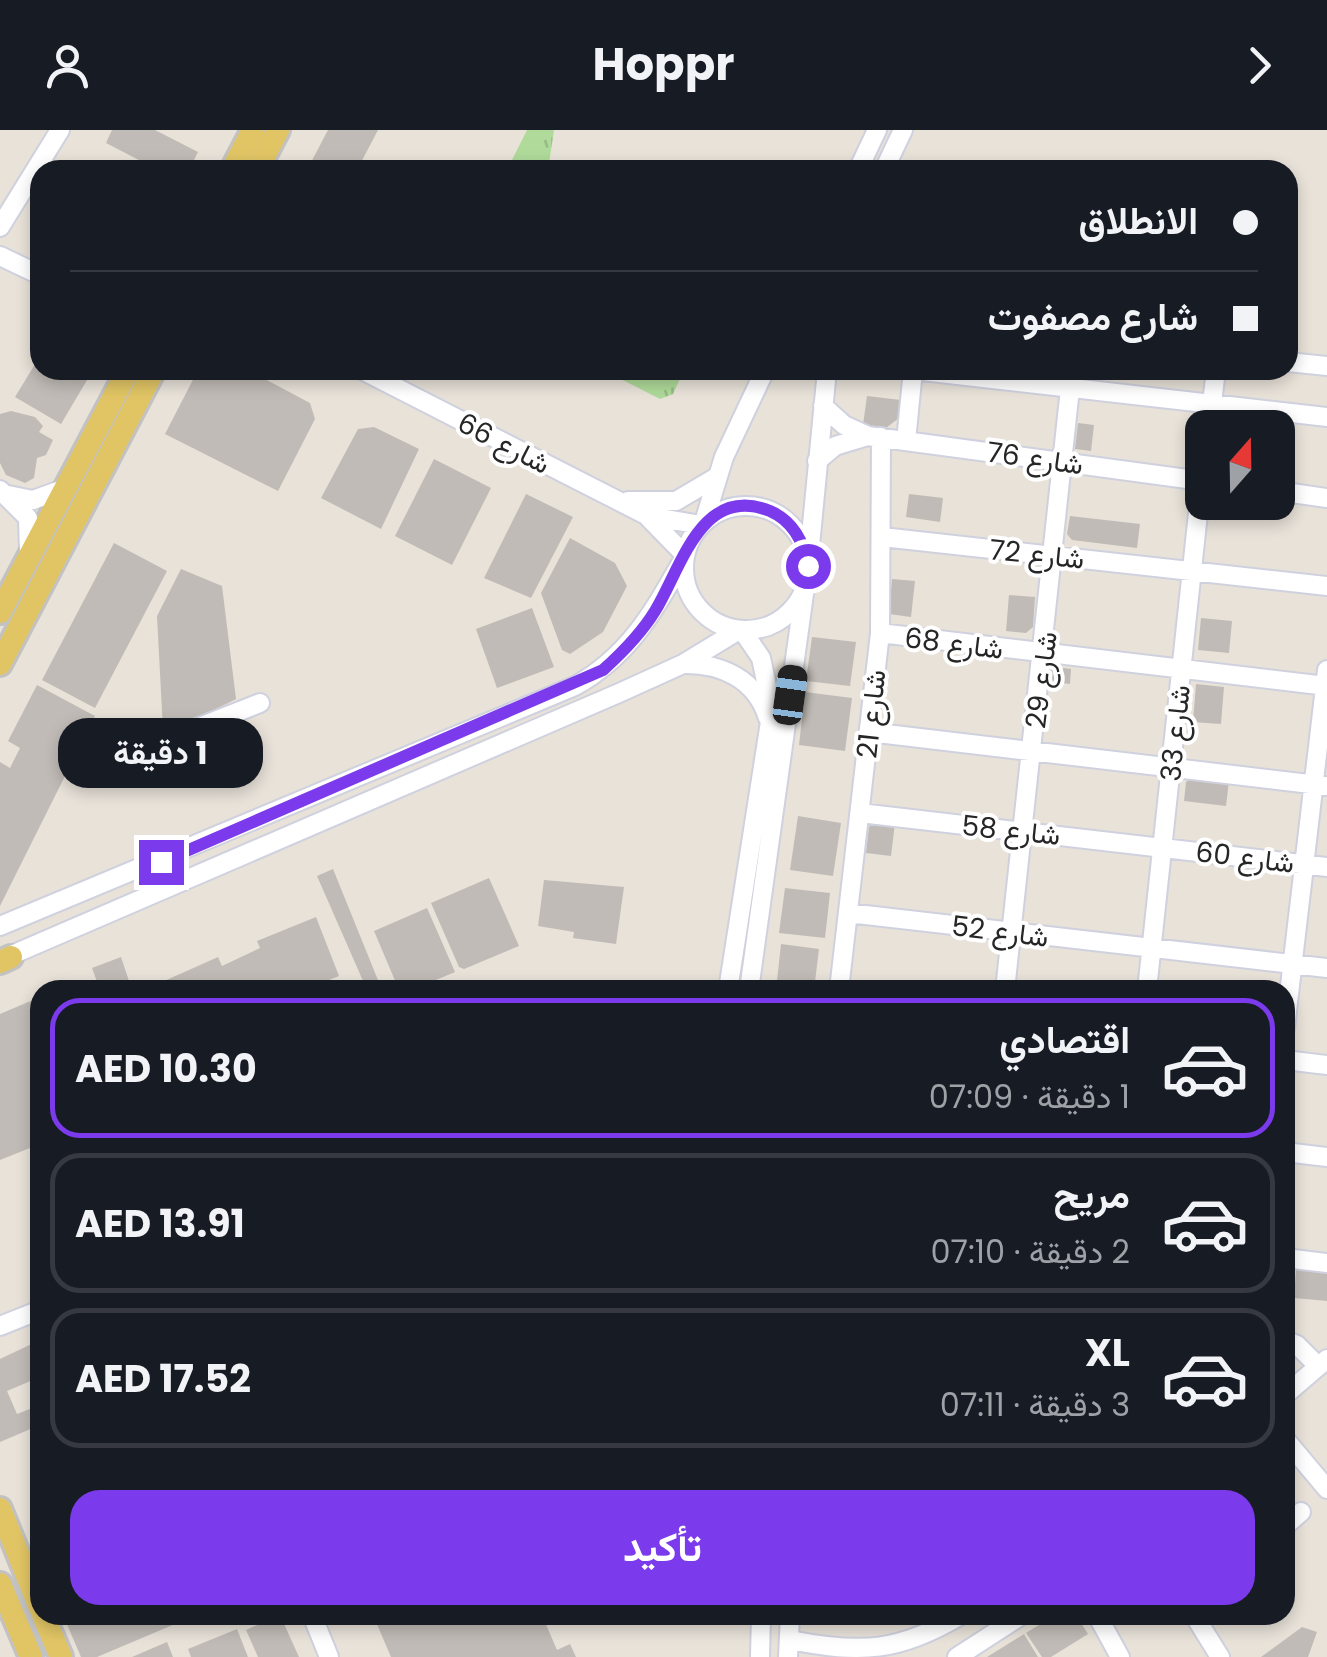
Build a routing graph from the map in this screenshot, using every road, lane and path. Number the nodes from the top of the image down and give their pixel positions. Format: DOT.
graph roads {
  1 [pos="60,130"];
  2 [pos="253,130"];
  3 [pos="278,130"];
  4 [pos="877,130"];
  5 [pos="903,130"];
  6 [pos="41,160"];
  7 [pos="237,160"];
  8 [pos="262,160"];
  9 [pos="863,160"];
  10 [pos="889,160"];
  11 [pos="30,178"];
  12 [pos="0,227"];
  13 [pos="0,256"];
  14 [pos="30,270"];
  15 [pos="1298,363"];
  16 [pos="1327,366"];
  17 [pos="123,380"];
  18 [pos="149,380"];
  19 [pos="382,380"];
  20 [pos="760,380"];
  21 [pos="826,380"];
  22 [pos="913,380"];
  23 [pos="1071,380"];
  24 [pos="1077,380"];
  25 [pos="1215,380"];
  26 [pos="1212,404"];
  27 [pos="823,406"];
  28 [pos="1211,410"];
  29 [pos="1327,417"];
  30 [pos="875,436"];
  31 [pos="906,441"];
  32 [pos="817,462"];
  33 [pos="1064,462"];
  34 [pos="1185,477"];
  35 [pos="716,478"];
  36 [pos="66,488"];
  37 [pos="4,492"];
  38 [pos="1295,494"];
  39 [pos="1327,498"];
  40 [pos="615,499"];
  41 [pos="646,515"];
  42 [pos="1198,520"];
  43 [pos="703,523"];
  44 [pos="882,537"];
  45 [pos="1054,556"];
  46 [pos="685,557"];
  47 [pos="28,559"];
  48 [pos="808,566"];
  49 [pos="1192,571"];
  50 [pos="1327,586"];
  51 [pos="805,587"];
  52 [pos="3,599"];
  53 [pos="740,630"];
  54 [pos="880,634"];
  55 [pos="1045,654"];
  56 [pos="0,664"];
  57 [pos="683,664"];
  58 [pos="1182,669"];
  59 [pos="1326,681"];
  60 [pos="260,702"];
  61 [pos="770,726"];
  62 [pos="869,732"];
  63 [pos="156,744"];
  64 [pos="1032,751"];
  65 [pos="1171,768"];
  66 [pos="1320,785"];
  67 [pos="860,813"];
  68 [pos="1022,831"];
  69 [pos="1163,846"];
  70 [pos="186,851"];
  71 [pos="1304,864"];
  72 [pos="1327,867"];
  73 [pos="167,889"];
  74 [pos="848,913"];
  75 [pos="0,926"];
  76 [pos="1012,932"];
  77 [pos="1152,948"];
  78 [pos="4,960"];
  79 [pos="1292,965"];
  80 [pos="1327,968"];
  81 [pos="730,980"];
  82 [pos="750,980"];
  83 [pos="840,980"];
  84 [pos="1006,980"];
  85 [pos="1148,980"];
  86 [pos="1290,980"];
  87 [pos="1295,1061"];
  88 [pos="1327,1065"];
  89 [pos="1295,1153"];
  90 [pos="1327,1157"];
  91 [pos="1295,1259"];
  92 [pos="1327,1263"];
  93 [pos="30,1314"];
  94 [pos="0,1326"];
  95 [pos="1295,1343"];
  96 [pos="1323,1362"];
  97 [pos="1295,1386"];
  98 [pos="1295,1451"];
  99 [pos="1327,1489"];
  100 [pos="0,1509"];
  101 [pos="1301,1512"];
  102 [pos="1295,1517"];
  103 [pos="0,1584"];
  104 [pos="30,1584"];
  105 [pos="47,1625"];
  106 [pos="316,1625"];
  107 [pos="761,1625"];
  108 [pos="944,1625"];
  109 [pos="1007,1625"];
  110 [pos="1103,1625"];
  111 [pos="1200,1625"];
  112 [pos="789,1648"];
  113 [pos="31,1657"];
  114 [pos="61,1657"];
  115 [pos="330,1657"];
  116 [pos="760,1657"];
  117 [pos="958,1657"];
  118 [pos="1120,1657"];
  119 [pos="1220,1657"];
  1 -- 6 [label="street"];
  2 -- 7 [label="main road"];
  3 -- 8 [label="main road"];
  4 -- 9 [label="street"];
  5 -- 10 [label="street"];
  11 -- 12 [label="street"];
  13 -- 14 [label="street"];
  15 -- 16 [label="street"];
  17 -- 36 [label="main road"];
  18 -- 56 [label="main road"];
  19 -- 40 [label="street, شارع 66"];
  20 -- 35 [label="street"];
  21 -- 27 [label="street"];
  22 -- 31 [label="street"];
  23 -- 33 [label="street, شارع 29"];
  24 -- 26 [label="street"];
  25 -- 26 [label="street"];
  26 -- 28 [label="street"];
  26 -- 29 [label="street"];
  27 -- 30 [label="street, شارع 76"];
  27 -- 32 [label="street"];
  30 -- 31 [label="street, شارع 76"];
  30 -- 32 [label="street"];
  30 -- 44 [label="street, شارع 21"];
  31 -- 33 [label="street, شارع 76"];
  32 -- 48 [label="street"];
  33 -- 34 [label="street, شارع 76"];
  33 -- 45 [label="street, شارع 29"];
  35 -- 40 [label="street"];
  35 -- 43 [label="street"];
  36 -- 37 [label="street"];
  36 -- 47 [label="main road"];
  37 -- 47 [label="street"];
  38 -- 39 [label="street"];
  40 -- 41 [label="street, شارع 66"];
  41 -- 43 [label="street, شارع 66"];
  41 -- 46 [label="street, شارع 66"];
  42 -- 49 [label="street, شارع 33"];
  43 -- 46 [label="street"];
  43 -- 48 [label="street"];
  44 -- 45 [label="street, شارع 72"];
  44 -- 54 [label="street, شارع 21"];
  45 -- 49 [label="street, شارع 72"];
  45 -- 55 [label="street, شارع 29"];
  46 -- 53 [label="street"];
  46 -- 70 [label="street"];
  47 -- 52 [label="main road"];
  48 -- 51 [label="street"];
  49 -- 50 [label="street, شارع 72"];
  49 -- 58 [label="street, شارع 33"];
  51 -- 53 [label="street"];
  51 -- 82 [label="street"];
  53 -- 57 [label="street"];
  53 -- 61 [label="street"];
  54 -- 55 [label="street, شارع 68"];
  54 -- 62 [label="street, شارع 21"];
  55 -- 58 [label="street, شارع 68"];
  55 -- 64 [label="street, شارع 29"];
  57 -- 61 [label="street"];
  57 -- 73 [label="street"];
  58 -- 59 [label="street, شارع 68"];
  58 -- 65 [label="street, شارع 33"];
  59 -- 66 [label="street"];
  60 -- 63 [label="street"];
  61 -- 81 [label="street"];
  62 -- 64 [label="street"];
  62 -- 67 [label="street, شارع 21"];
  64 -- 65 [label="street"];
  64 -- 68 [label="street, شارع 29"];
  65 -- 66 [label="street"];
  65 -- 69 [label="street, شارع 33"];
  66 -- 71 [label="street"];
  67 -- 68 [label="street, شارع 58"];
  67 -- 74 [label="street, شارع 21"];
  68 -- 69 [label="street, شارع 58"];
  68 -- 76 [label="street, شارع 29"];
  69 -- 71 [label="street, شارع 60"];
  69 -- 77 [label="street, شارع 33"];
  70 -- 73 [label="street"];
  70 -- 75 [label="street"];
  71 -- 72 [label="street, شارع 60"];
  71 -- 79 [label="street"];
  73 -- 78 [label="street"];
  74 -- 76 [label="street, شارع 52"];
  74 -- 83 [label="street, شارع 21"];
  76 -- 77 [label="street, شارع 52"];
  76 -- 84 [label="street, شارع 29"];
  77 -- 79 [label="street, شارع 52"];
  77 -- 85 [label="street, شارع 33"];
  79 -- 80 [label="street, شارع 52"];
  79 -- 86 [label="street"];
  87 -- 88 [label="street"];
  89 -- 90 [label="street"];
  91 -- 92 [label="street"];
  93 -- 94 [label="street"];
  95 -- 96 [label="street"];
  96 -- 97 [label="street"];
  98 -- 99 [label="street"];
  100 -- 104 [label="main road"];
  101 -- 102 [label="street"];
  103 -- 113 [label="main road"];
  105 -- 114 [label="main road"];
  106 -- 115 [label="street"];
  107 -- 116 [label="street"];
  108 -- 112 [label="street"];
  109 -- 117 [label="street"];
  110 -- 118 [label="street"];
  111 -- 119 [label="street"];
}
